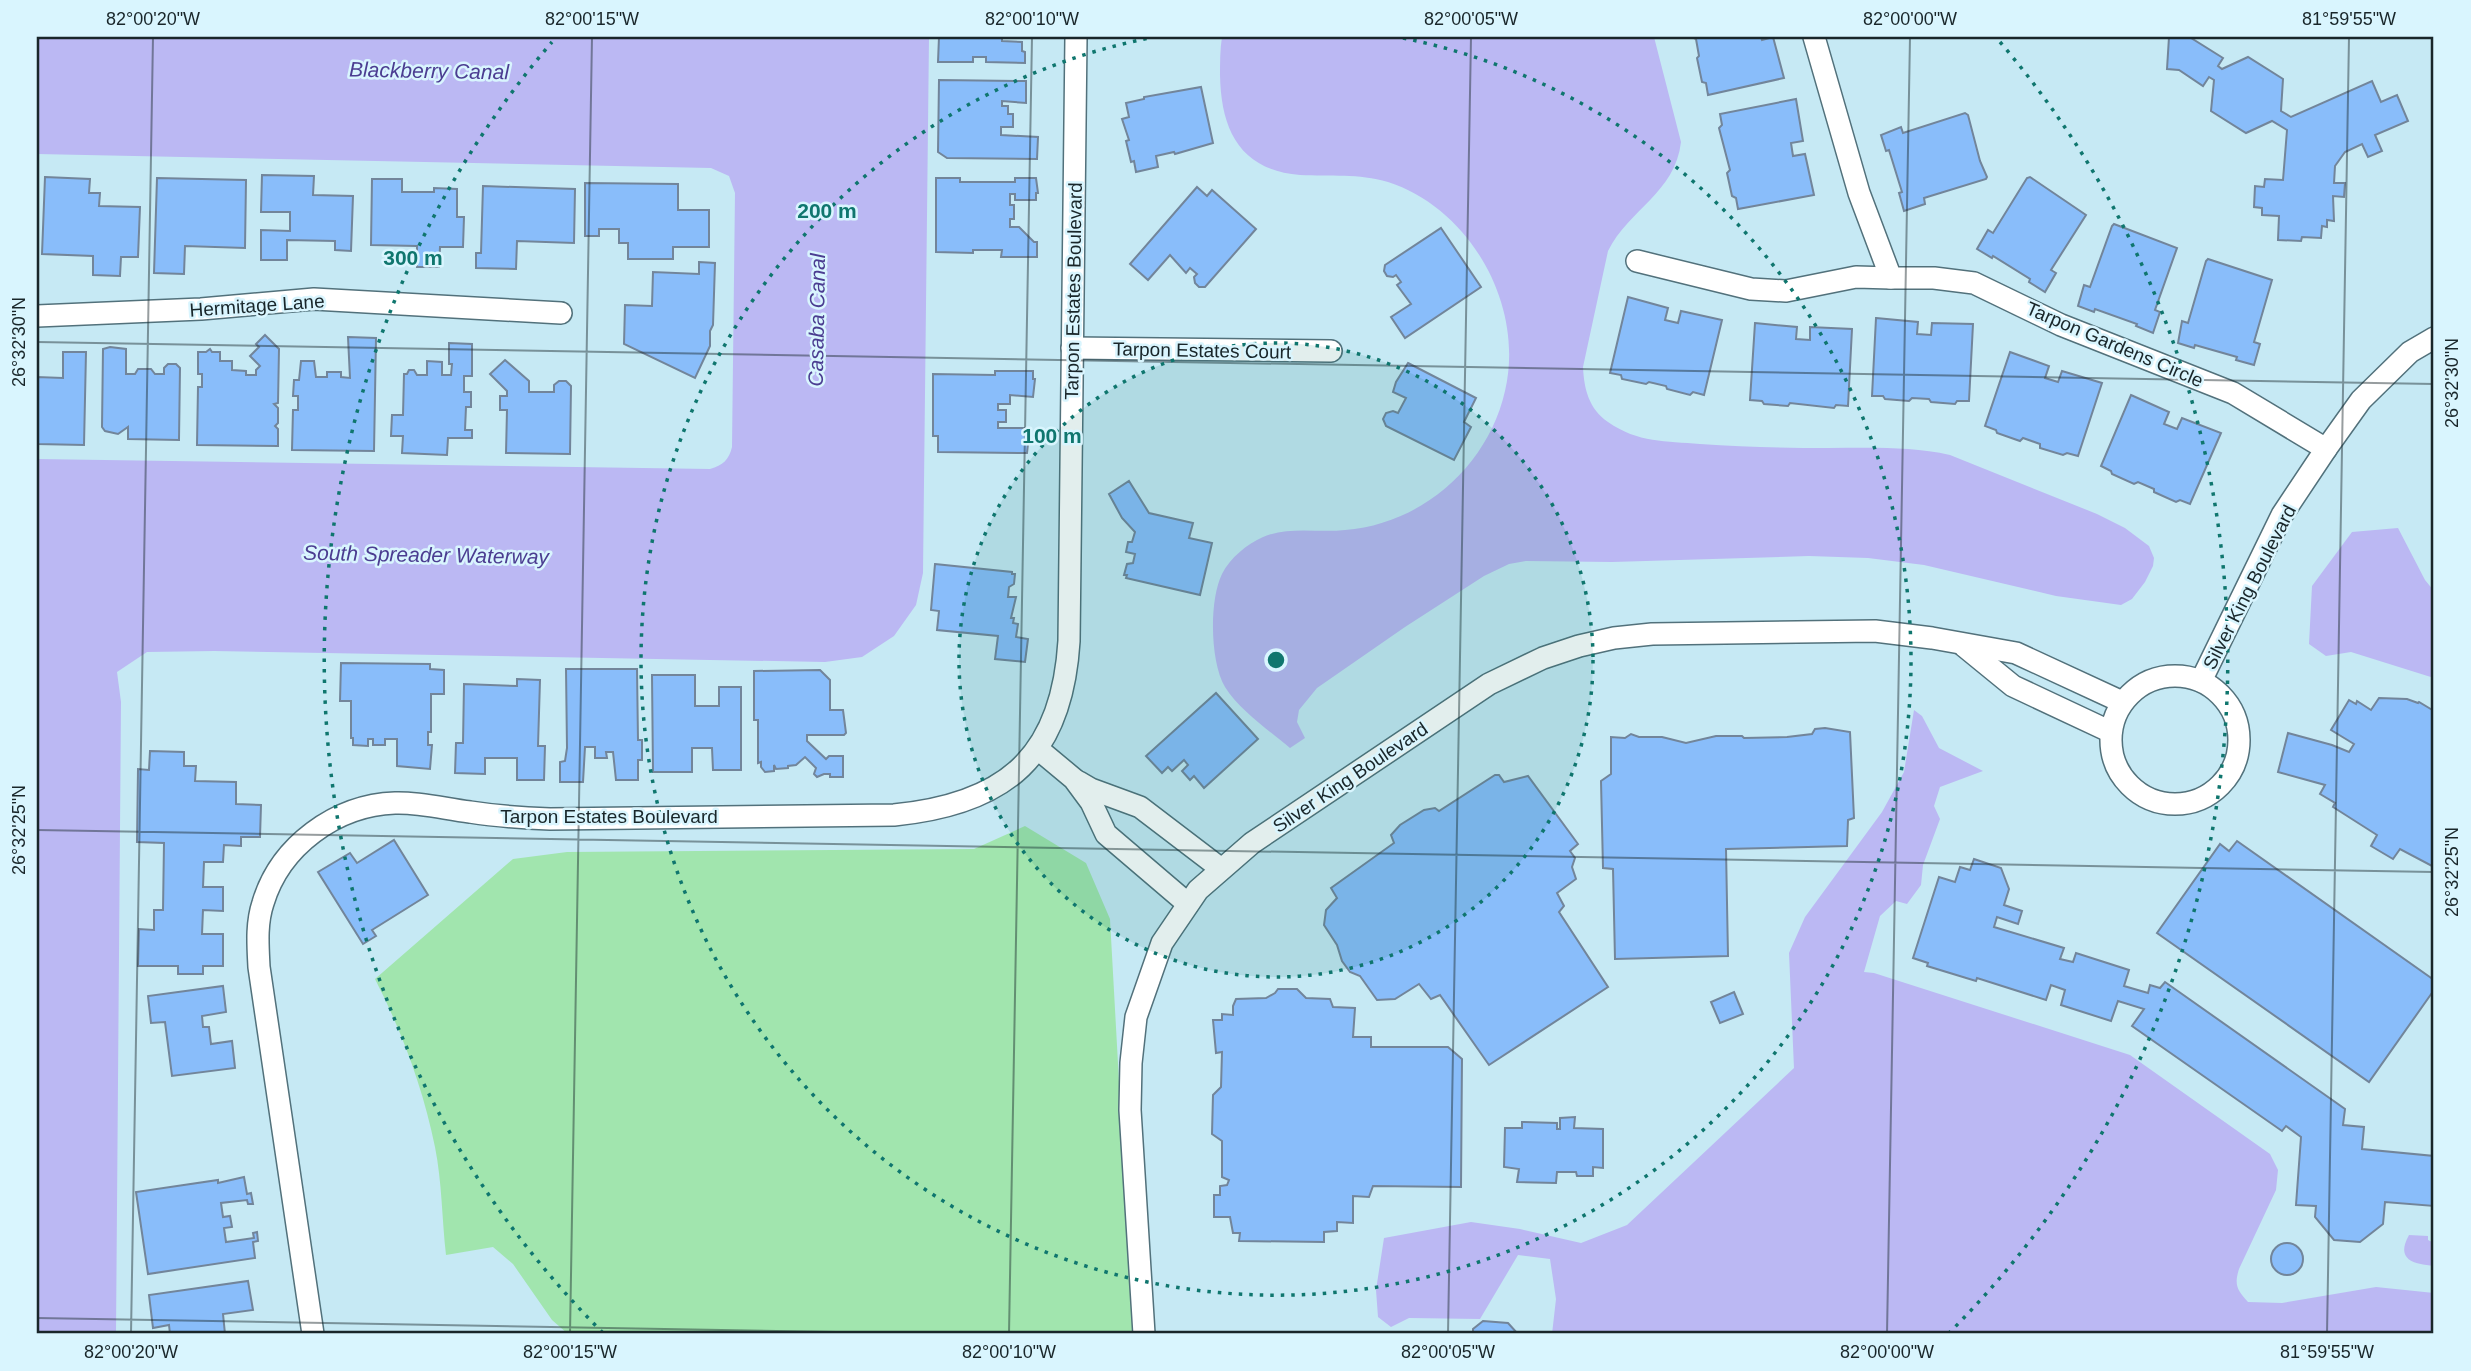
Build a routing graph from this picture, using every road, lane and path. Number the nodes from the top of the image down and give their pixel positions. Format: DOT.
graph roads {
  1 [pos="1076,37"];
  2 [pos="1814,37"];
  3 [pos="1637,261"];
  4 [pos="1891,278"];
  5 [pos="561,313"];
  6 [pos="37,316"];
  7 [pos="2434,338"];
  8 [pos="1072,348"];
  9 [pos="1331,351"];
  10 [pos="2326,449"];
  11 [pos="1962,645"];
  12 [pos="2201,681"];
  13 [pos="2122,702"];
  14 [pos="2111,732"];
  15 [pos="1038,749"];
  16 [pos="1074,779"];
  17 [pos="1220,869"];
  18 [pos="1188,904"];
  19 [pos="313,1334"];
  20 [pos="1144,1334"];
  1 -- 8 [label="street, Tarpon Estates Boulevard"];
  2 -- 4 [label="street"];
  3 -- 4 [label="street, Tarpon Gardens Circle"];
  4 -- 10 [label="street, Tarpon Gardens Circle"];
  5 -- 6 [label="street, Hermitage Lane"];
  7 -- 10 [label="street, Silver King Boulevard"];
  8 -- 9 [label="street, Tarpon Estates Court"];
  8 -- 15 [label="street, Tarpon Estates Boulevard"];
  10 -- 12 [label="street, Silver King Boulevard"];
  11 -- 13 [label="street, Silver King Boulevard"];
  11 -- 14 [label="street, Silver King Boulevard"];
  11 -- 17 [label="street, Silver King Boulevard"];
  12 -- 13 [label="street"];
  12 -- 14 [label="street"];
  13 -- 14 [label="street"];
  15 -- 16 [label="street"];
  15 -- 19 [label="street, Tarpon Estates Boulevard"];
  16 -- 17 [label="street"];
  16 -- 18 [label="street"];
  17 -- 18 [label="street, Silver King Boulevard"];
  18 -- 20 [label="street, Silver King Boulevard"];
}
